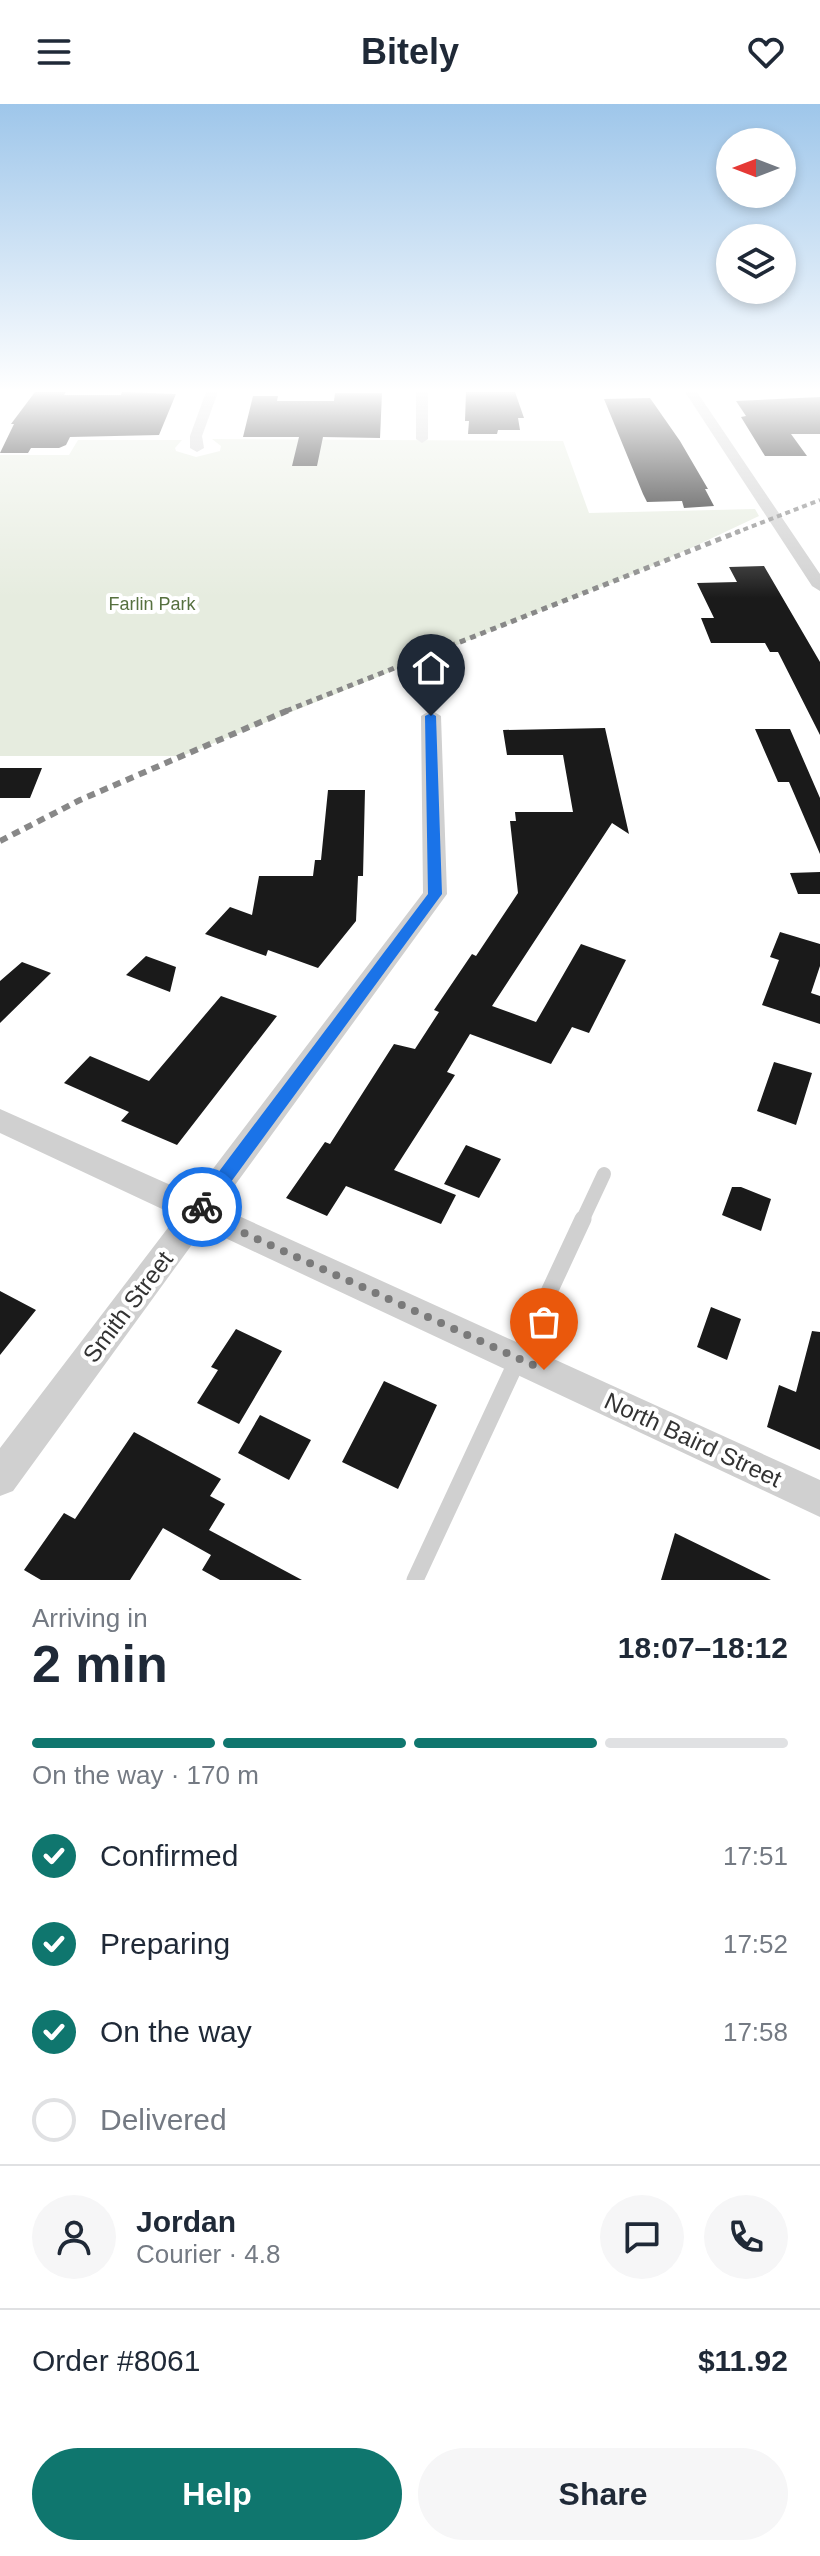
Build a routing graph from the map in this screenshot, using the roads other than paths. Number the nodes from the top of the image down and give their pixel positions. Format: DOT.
graph roads {
  1 [pos="737,461"];
  2 [pos="820,586"];
  3 [pos="431,716"];
  4 [pos="0,1120"];
  5 [pos="604,1174"];
  6 [pos="198,1212"];
  7 [pos="517,1357"];
  8 [pos="0,1478"];
  9 [pos="820,1499"];
  10 [pos="415,1580"];
  1 -- 2 [label="street"];
  3 -- 6 [label="street, Smith Street"];
  4 -- 6 [label="street, North Baird Street"];
  5 -- 7 [label="lane"];
  6 -- 7 [label="street, North Baird Street"];
  6 -- 8 [label="street, Smith Street"];
  7 -- 9 [label="street, North Baird Street"];
  7 -- 10 [label="lane"];
}
